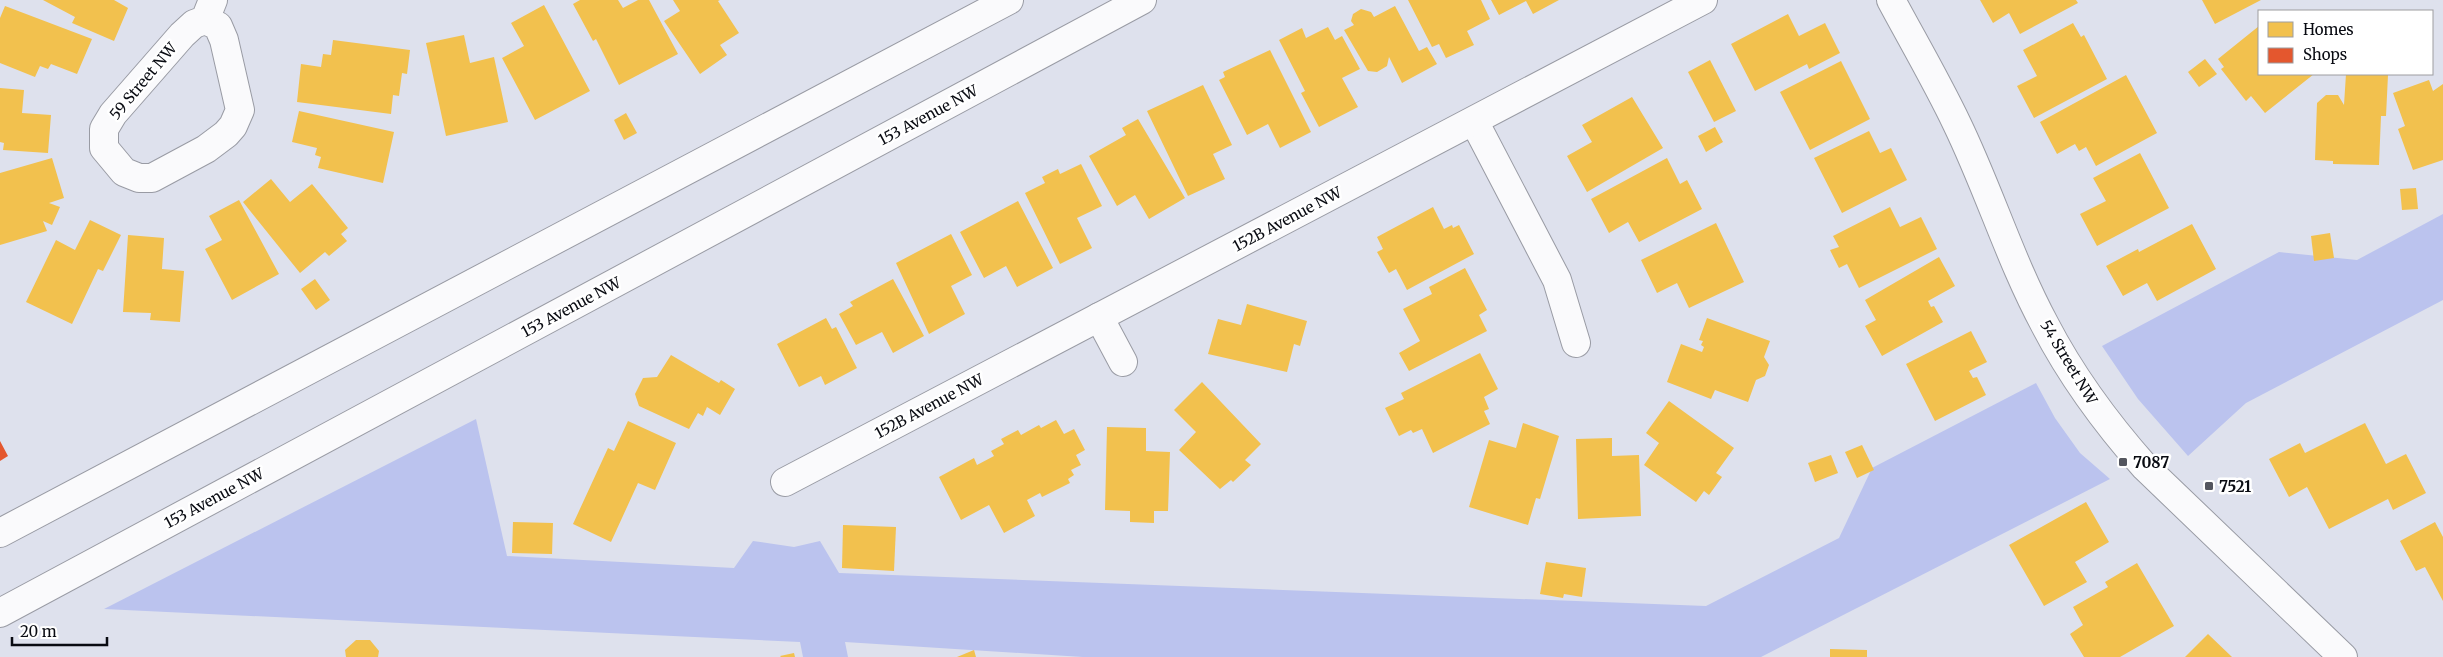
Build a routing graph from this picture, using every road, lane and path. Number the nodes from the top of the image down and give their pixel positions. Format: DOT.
graph roads {
  1 [pos="1009,0"];
  2 [pos="1142,0"];
  3 [pos="1703,0"];
  4 [pos="1891,0"];
  5 [pos="209,10"];
  6 [pos="1474,121"];
  7 [pos="1099,317"];
  8 [pos="1576,343"];
  9 [pos="1124,362"];
  10 [pos="785,482"];
  11 [pos="0,533"];
  12 [pos="0,613"];
  13 [pos="2343,657"];
  1 -- 11 [label="street"];
  2 -- 12 [label="street, 153 Avenue NW"];
  3 -- 6 [label="street, 152B Avenue NW"];
  4 -- 13 [label="street, 54 Street NW"];
  5 -- 5 [label="street, 59 Street NW"];
  6 -- 7 [label="street, 152B Avenue NW"];
  6 -- 8 [label="street"];
  7 -- 9 [label="street"];
  7 -- 10 [label="street, 152B Avenue NW"];
}
